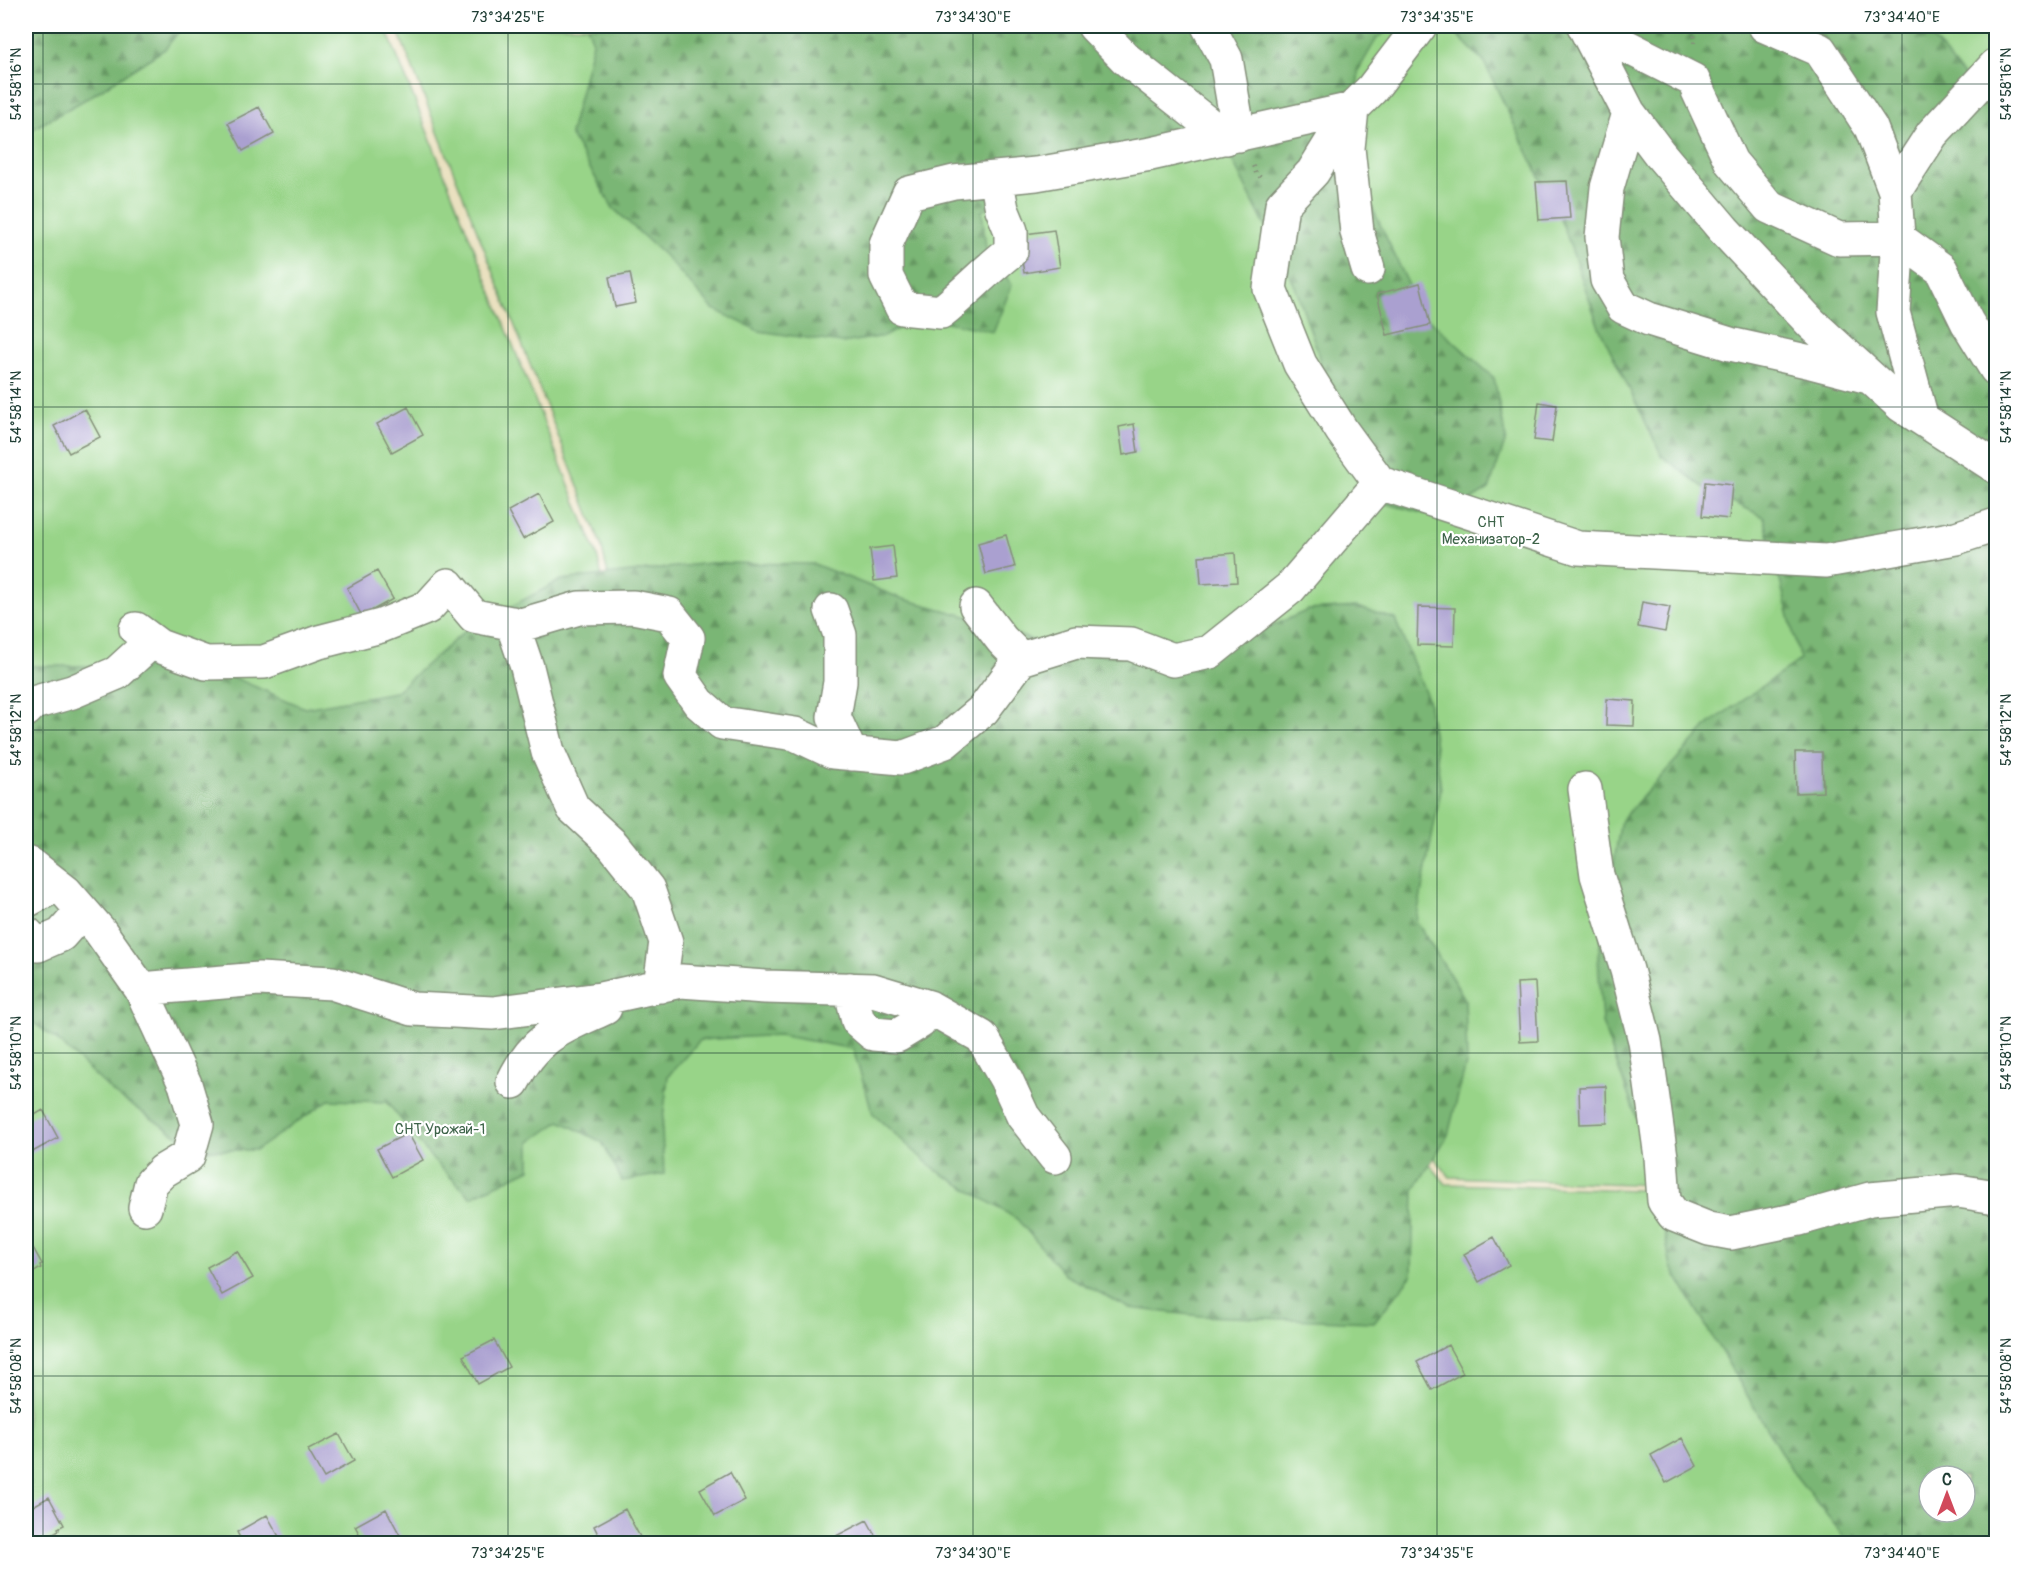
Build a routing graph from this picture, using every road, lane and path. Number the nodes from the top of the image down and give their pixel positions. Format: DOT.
graph roads {
  1 [pos="1094,26"];
  2 [pos="1208,26"];
  3 [pos="1420,26"];
  4 [pos="1585,26"];
  5 [pos="1765,26"];
  6 [pos="1814,38"];
  7 [pos="1996,65"];
  8 [pos="1352,109"];
  9 [pos="1629,113"];
  10 [pos="1232,136"];
  11 [pos="996,178"];
  12 [pos="1895,191"];
  13 [pos="1288,198"];
  14 [pos="1898,238"];
  15 [pos="1368,268"];
  16 [pos="1996,369"];
  17 [pos="1872,378"];
  18 [pos="1922,418"];
  19 [pos="1996,467"];
  20 [pos="1380,483"];
  21 [pos="1996,525"];
  22 [pos="976,606"];
  23 [pos="831,610"];
  24 [pos="512,623"];
  25 [pos="1021,659"];
  26 [pos="26,710"];
  27 [pos="851,754"];
  28 [pos="1585,789"];
  29 [pos="26,864"];
  30 [pos="56,885"];
  31 [pos="26,901"];
  32 [pos="82,911"];
  33 [pos="26,933"];
  34 [pos="141,989"];
  35 [pos="646,989"];
  36 [pos="850,989"];
  37 [pos="929,1007"];
  38 [pos="513,1082"];
  39 [pos="1055,1157"];
  40 [pos="1996,1197"];
  41 [pos="145,1208"];
  1 -- 10 [label="street"];
  2 -- 10 [label="street"];
  3 -- 8 [label="street"];
  4 -- 9 [label="street"];
  4 -- 14 [label="street"];
  5 -- 6 [label="street"];
  6 -- 12 [label="street"];
  7 -- 12 [label="street"];
  8 -- 10 [label="street"];
  8 -- 13 [label="street"];
  8 -- 15 [label="street"];
  9 -- 17 [label="street"];
  9 -- 17 [label="street"];
  10 -- 11 [label="street"];
  10 -- 13 [label="path"];
  11 -- 11 [label="street"];
  12 -- 14 [label="street"];
  13 -- 20 [label="street"];
  14 -- 16 [label="street"];
  14 -- 18 [label="street"];
  17 -- 18 [label="street"];
  18 -- 19 [label="street"];
  20 -- 21 [label="street"];
  20 -- 25 [label="street"];
  22 -- 25 [label="street"];
  23 -- 27 [label="street"];
  24 -- 26 [label="street"];
  24 -- 27 [label="street"];
  24 -- 35 [label="street"];
  25 -- 27 [label="street"];
  28 -- 40 [label="street"];
  29 -- 30 [label="street"];
  30 -- 31 [label="street"];
  30 -- 32 [label="street"];
  32 -- 33 [label="street"];
  32 -- 34 [label="street"];
  34 -- 35 [label="street"];
  34 -- 41 [label="street"];
  35 -- 36 [label="street"];
  35 -- 38 [label="street"];
  36 -- 37 [label="street"];
  36 -- 37 [label="street"];
  37 -- 39 [label="street"];
}
